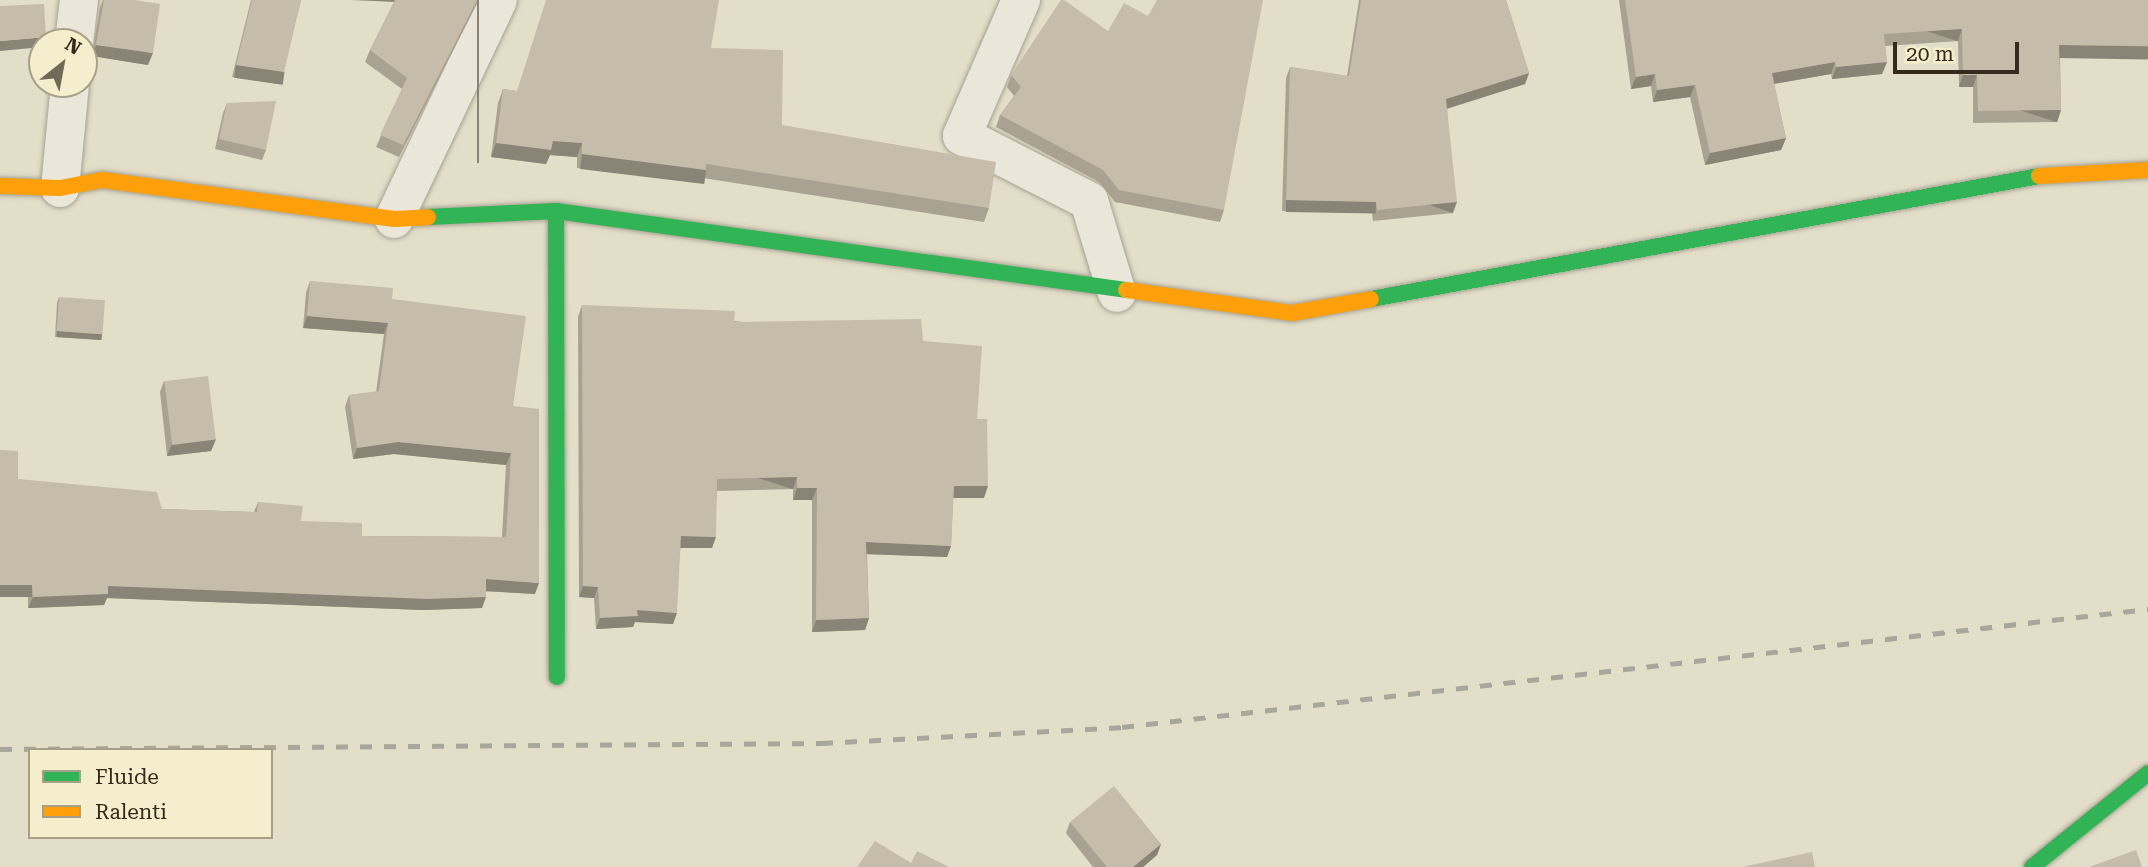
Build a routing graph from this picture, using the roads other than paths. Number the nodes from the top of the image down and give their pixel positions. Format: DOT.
graph roads {
  1 [pos="79,0"];
  2 [pos="498,0"];
  3 [pos="1021,0"];
  4 [pos="76,28"];
  5 [pos="69,98"];
  6 [pos="2148,170"];
  7 [pos="0,186"];
  8 [pos="60,188"];
  9 [pos="556,211"];
  10 [pos="394,219"];
  11 [pos="1117,293"];
  12 [pos="557,677"];
  13 [pos="2148,773"];
  14 [pos="2032,867"];
  1 -- 4 [label="street"];
  2 -- 10 [label="street"];
  3 -- 11 [label="street"];
  5 -- 8 [label="street"];
  6 -- 11 [label="street"];
  7 -- 8 [label="street"];
  8 -- 10 [label="street"];
  9 -- 10 [label="street"];
  9 -- 11 [label="street"];
  9 -- 12 [label="street"];
  13 -- 14 [label="street"];
}
